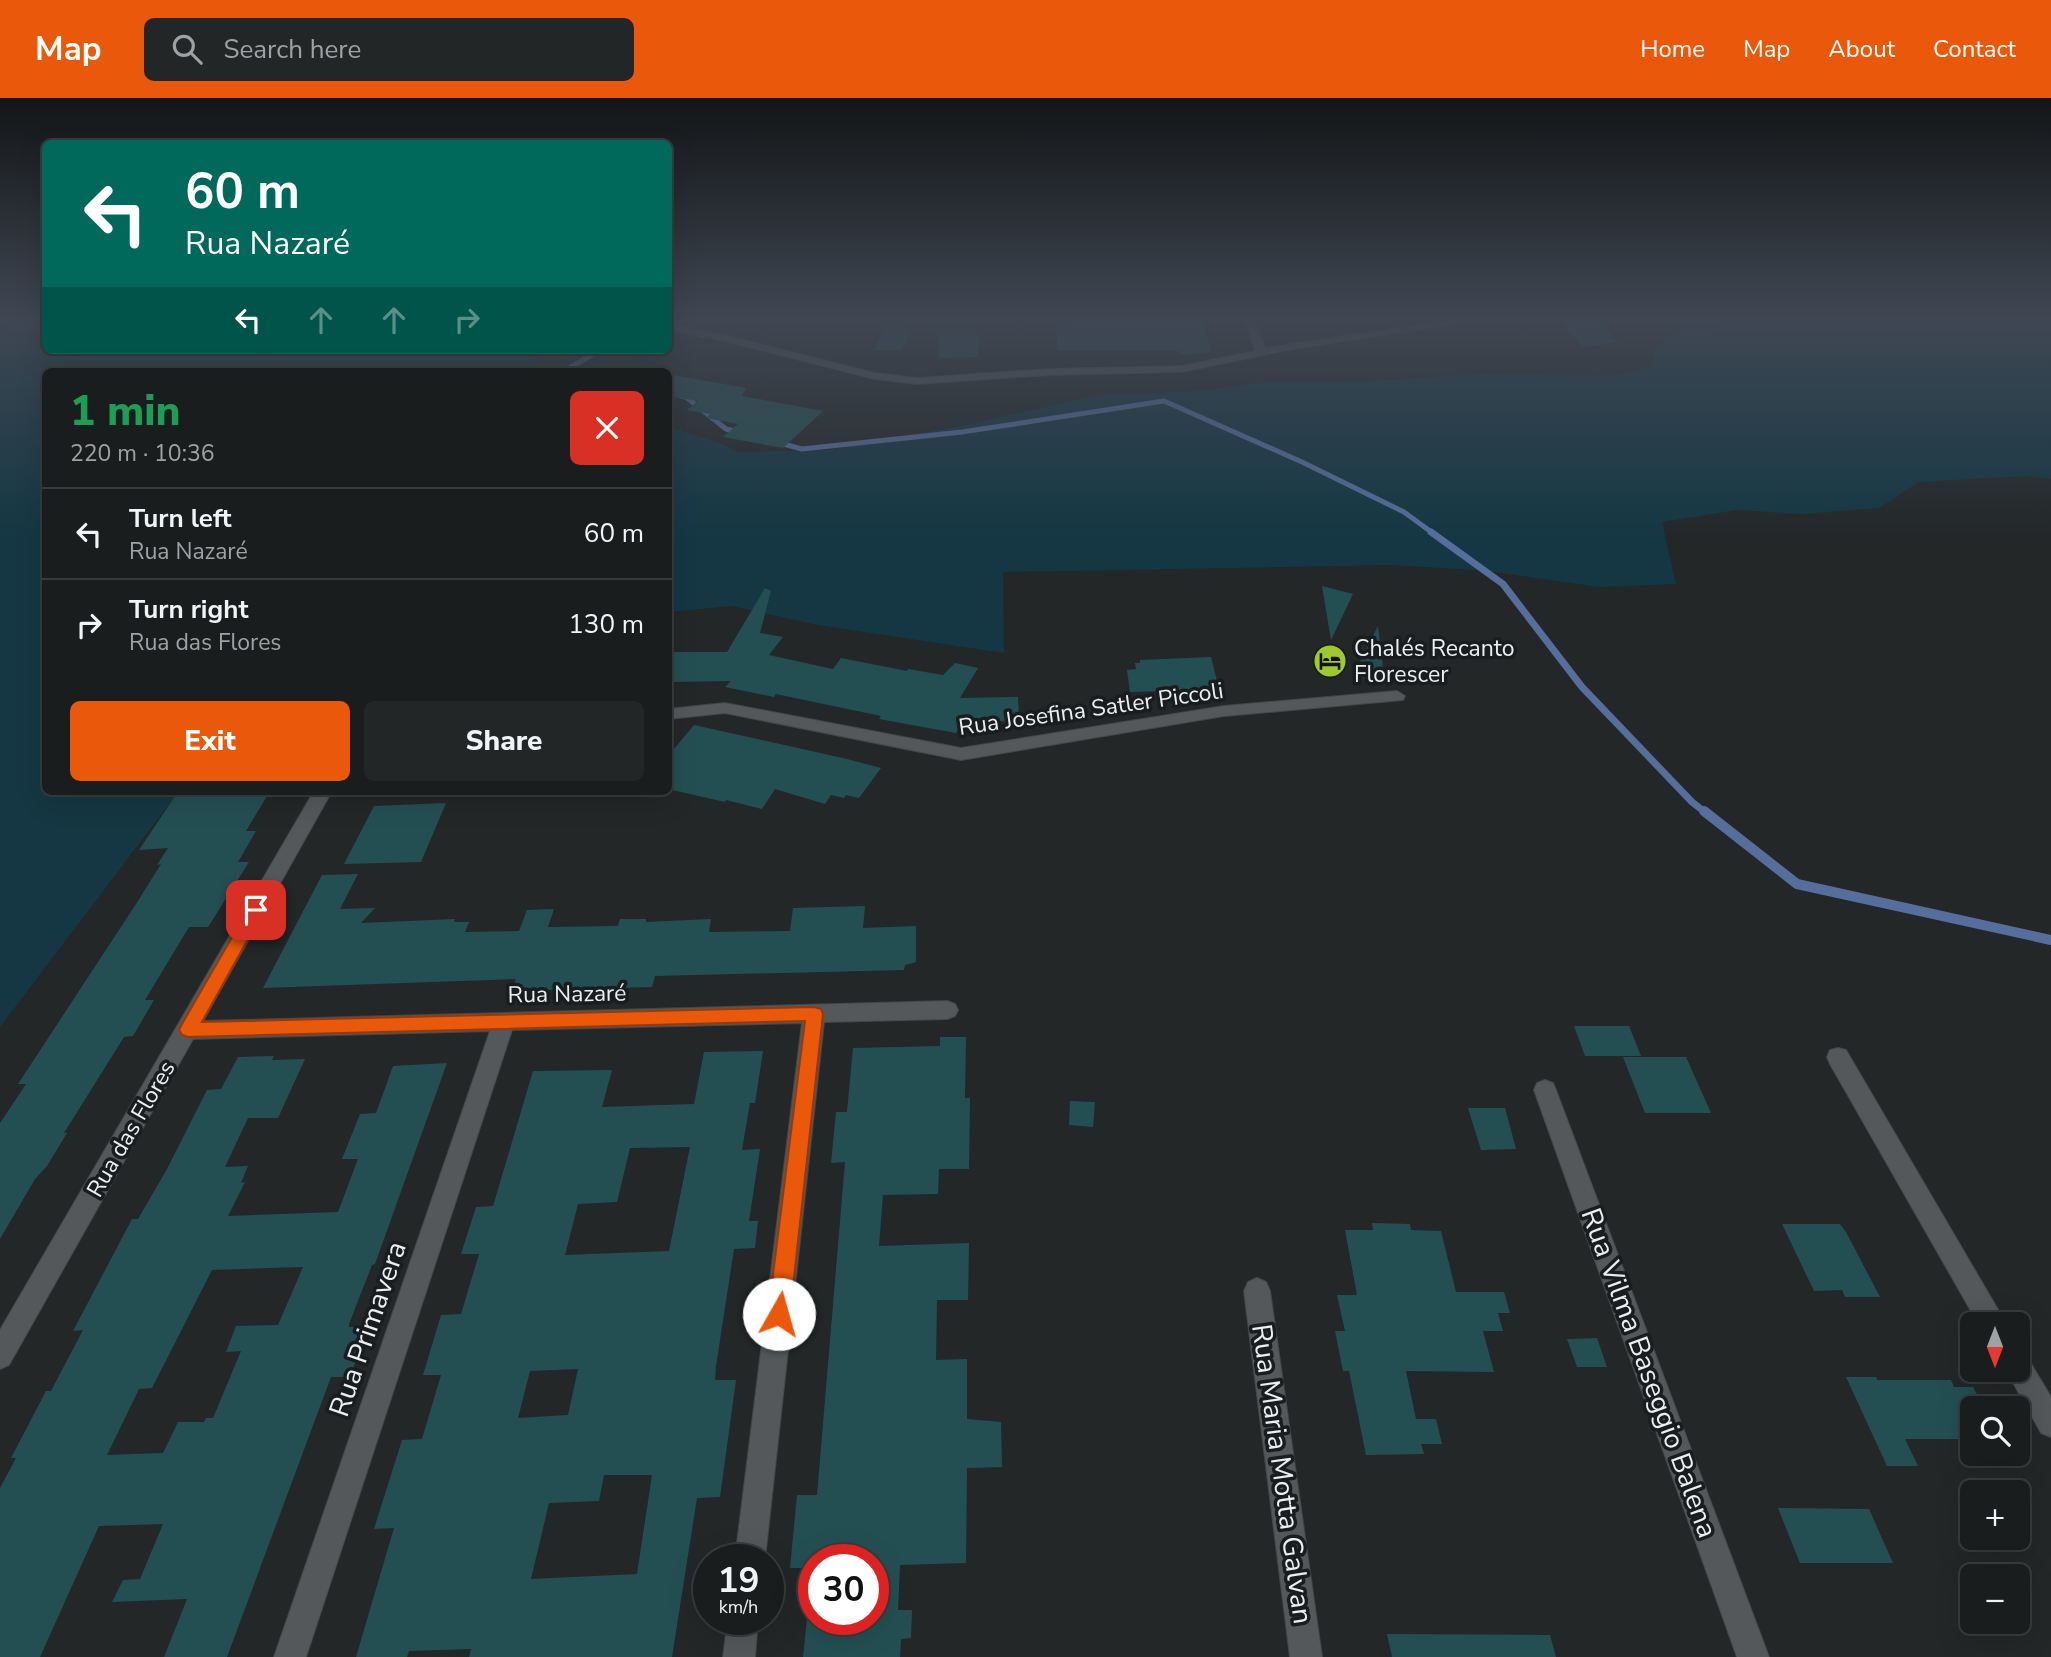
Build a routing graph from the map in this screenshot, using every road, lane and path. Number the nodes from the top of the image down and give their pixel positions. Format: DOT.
graph roads {
  1 [pos="1397,696"];
  2 [pos="672,714"];
  3 [pos="321,795"];
  4 [pos="947,1010"];
  5 [pos="814,1014"];
  6 [pos="505,1021"];
  7 [pos="188,1030"];
  8 [pos="1838,1056"];
  9 [pos="1545,1090"];
  10 [pos="1257,1291"];
  11 [pos="1986,1312"];
  12 [pos="0,1356"];
  13 [pos="2027,1382"];
  14 [pos="2051,1423"];
  15 [pos="752,1544"];
  16 [pos="741,1635"];
  17 [pos="290,1657"];
  18 [pos="739,1657"];
  19 [pos="1306,1657"];
  20 [pos="1753,1657"];
  1 -- 2 [label="street, Rua Josefina Satler Piccoli"];
  3 -- 7 [label="street, Rua das Flores"];
  4 -- 5 [label="street, Rua Nazaré"];
  5 -- 6 [label="street, Rua Nazaré"];
  5 -- 15 [label="street"];
  6 -- 7 [label="street, Rua Nazaré"];
  6 -- 17 [label="street, Rua Primavera"];
  7 -- 12 [label="street, Rua das Flores"];
  8 -- 11 [label="street"];
  9 -- 20 [label="street, Rua Vilma Baseggio Balena"];
  10 -- 19 [label="street, Rua Maria Motta Galvan"];
  13 -- 14 [label="street"];
  16 -- 18 [label="street"];
}
